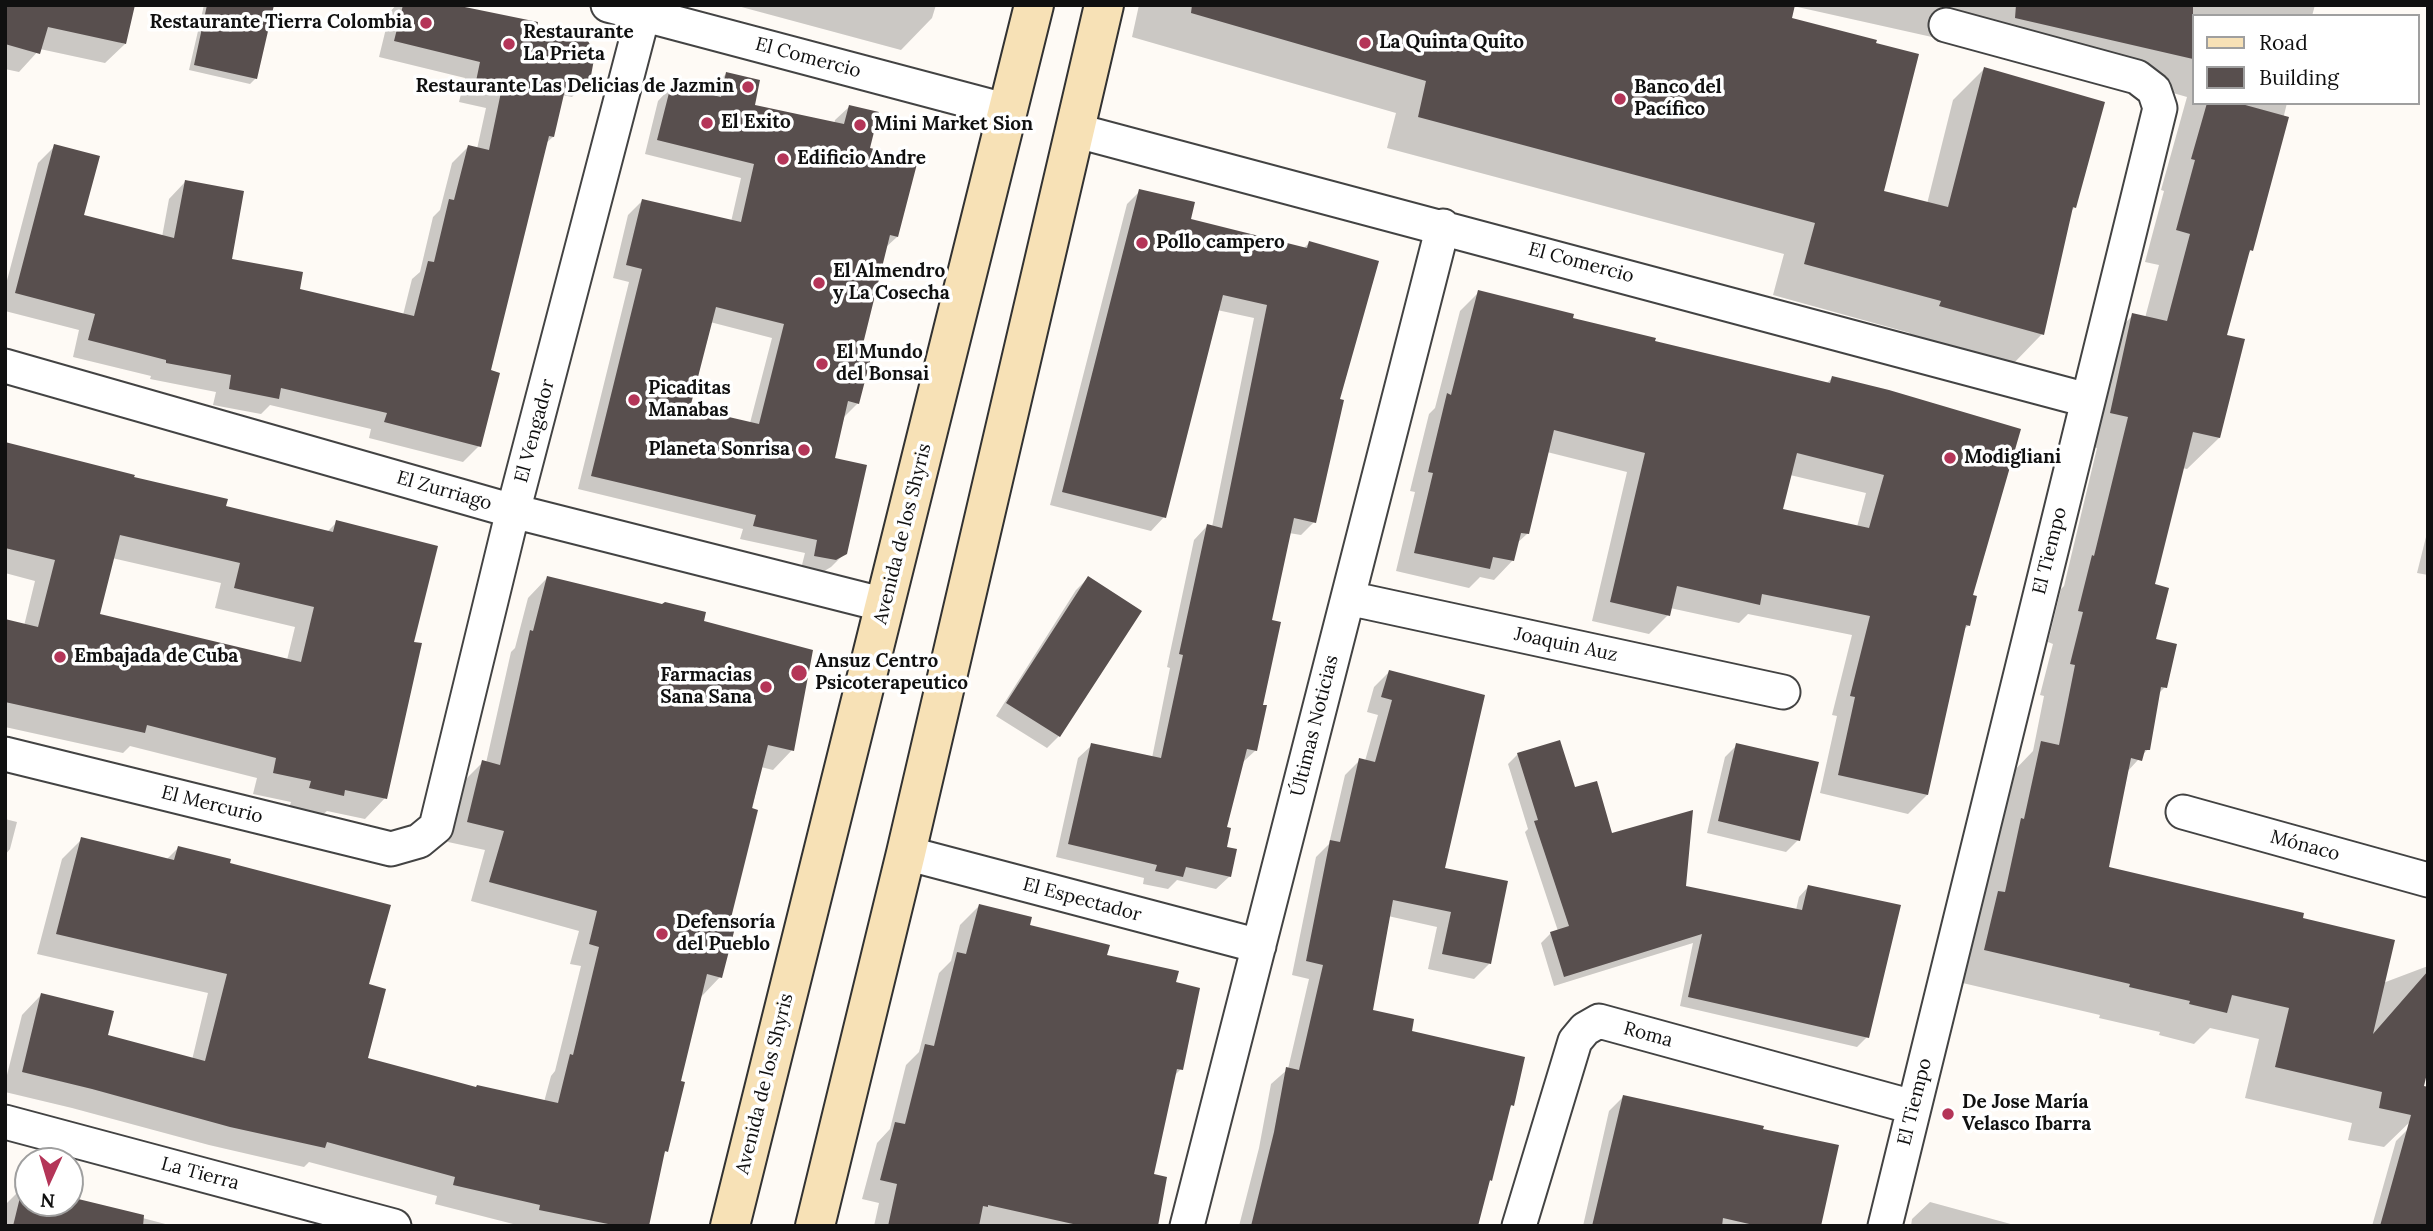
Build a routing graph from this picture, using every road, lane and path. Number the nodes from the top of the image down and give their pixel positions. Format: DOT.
graph roads {
  1 [pos="608,5"];
  2 [pos="1034,5"];
  3 [pos="1104,5"];
  4 [pos="643,15"];
  5 [pos="1946,25"];
  6 [pos="1008,111"];
  7 [pos="1074,130"];
  8 [pos="1443,226"];
  9 [pos="5,366"];
  10 [pos="2087,400"];
  11 [pos="513,511"];
  12 [pos="1348,598"];
  13 [pos="885,605"];
  14 [pos="1783,692"];
  15 [pos="5,754"];
  16 [pos="2183,812"];
  17 [pos="419,841"];
  18 [pos="906,853"];
  19 [pos="2428,880"];
  20 [pos="1259,946"];
  21 [pos="1913,1107"];
  22 [pos="5,1122"];
  23 [pos="394,1226"];
  24 [pos="730,1226"];
  25 [pos="815,1226"];
  26 [pos="1187,1226"];
  27 [pos="1520,1226"];
  28 [pos="1885,1226"];
  1 -- 4 [label="street, El Comercio"];
  2 -- 6 [label="main road, Avenida de los Shyris"];
  3 -- 7 [label="main road"];
  4 -- 6 [label="street, El Comercio"];
  4 -- 11 [label="street, El Vengador"];
  5 -- 10 [label="street, El Tiempo"];
  6 -- 13 [label="main road, Avenida de los Shyris"];
  7 -- 8 [label="street, El Comercio"];
  7 -- 18 [label="main road"];
  8 -- 10 [label="street, El Comercio"];
  8 -- 12 [label="street, Últimas Noticias"];
  9 -- 11 [label="street, El Zurriago"];
  10 -- 21 [label="street, El Tiempo"];
  11 -- 13 [label="street, El Zurriago"];
  11 -- 17 [label="street, El Vengador"];
  12 -- 14 [label="street, Joaquin Auz"];
  12 -- 20 [label="street, Últimas Noticias"];
  13 -- 24 [label="main road, Avenida de los Shyris"];
  15 -- 17 [label="street, El Mercurio"];
  16 -- 19 [label="street, Mónaco"];
  18 -- 20 [label="street, El Espectador"];
  18 -- 25 [label="main road"];
  20 -- 26 [label="street, Últimas Noticias"];
  21 -- 27 [label="street, Roma"];
  21 -- 28 [label="street, El Tiempo"];
  22 -- 23 [label="street, La Tierra"];
}
